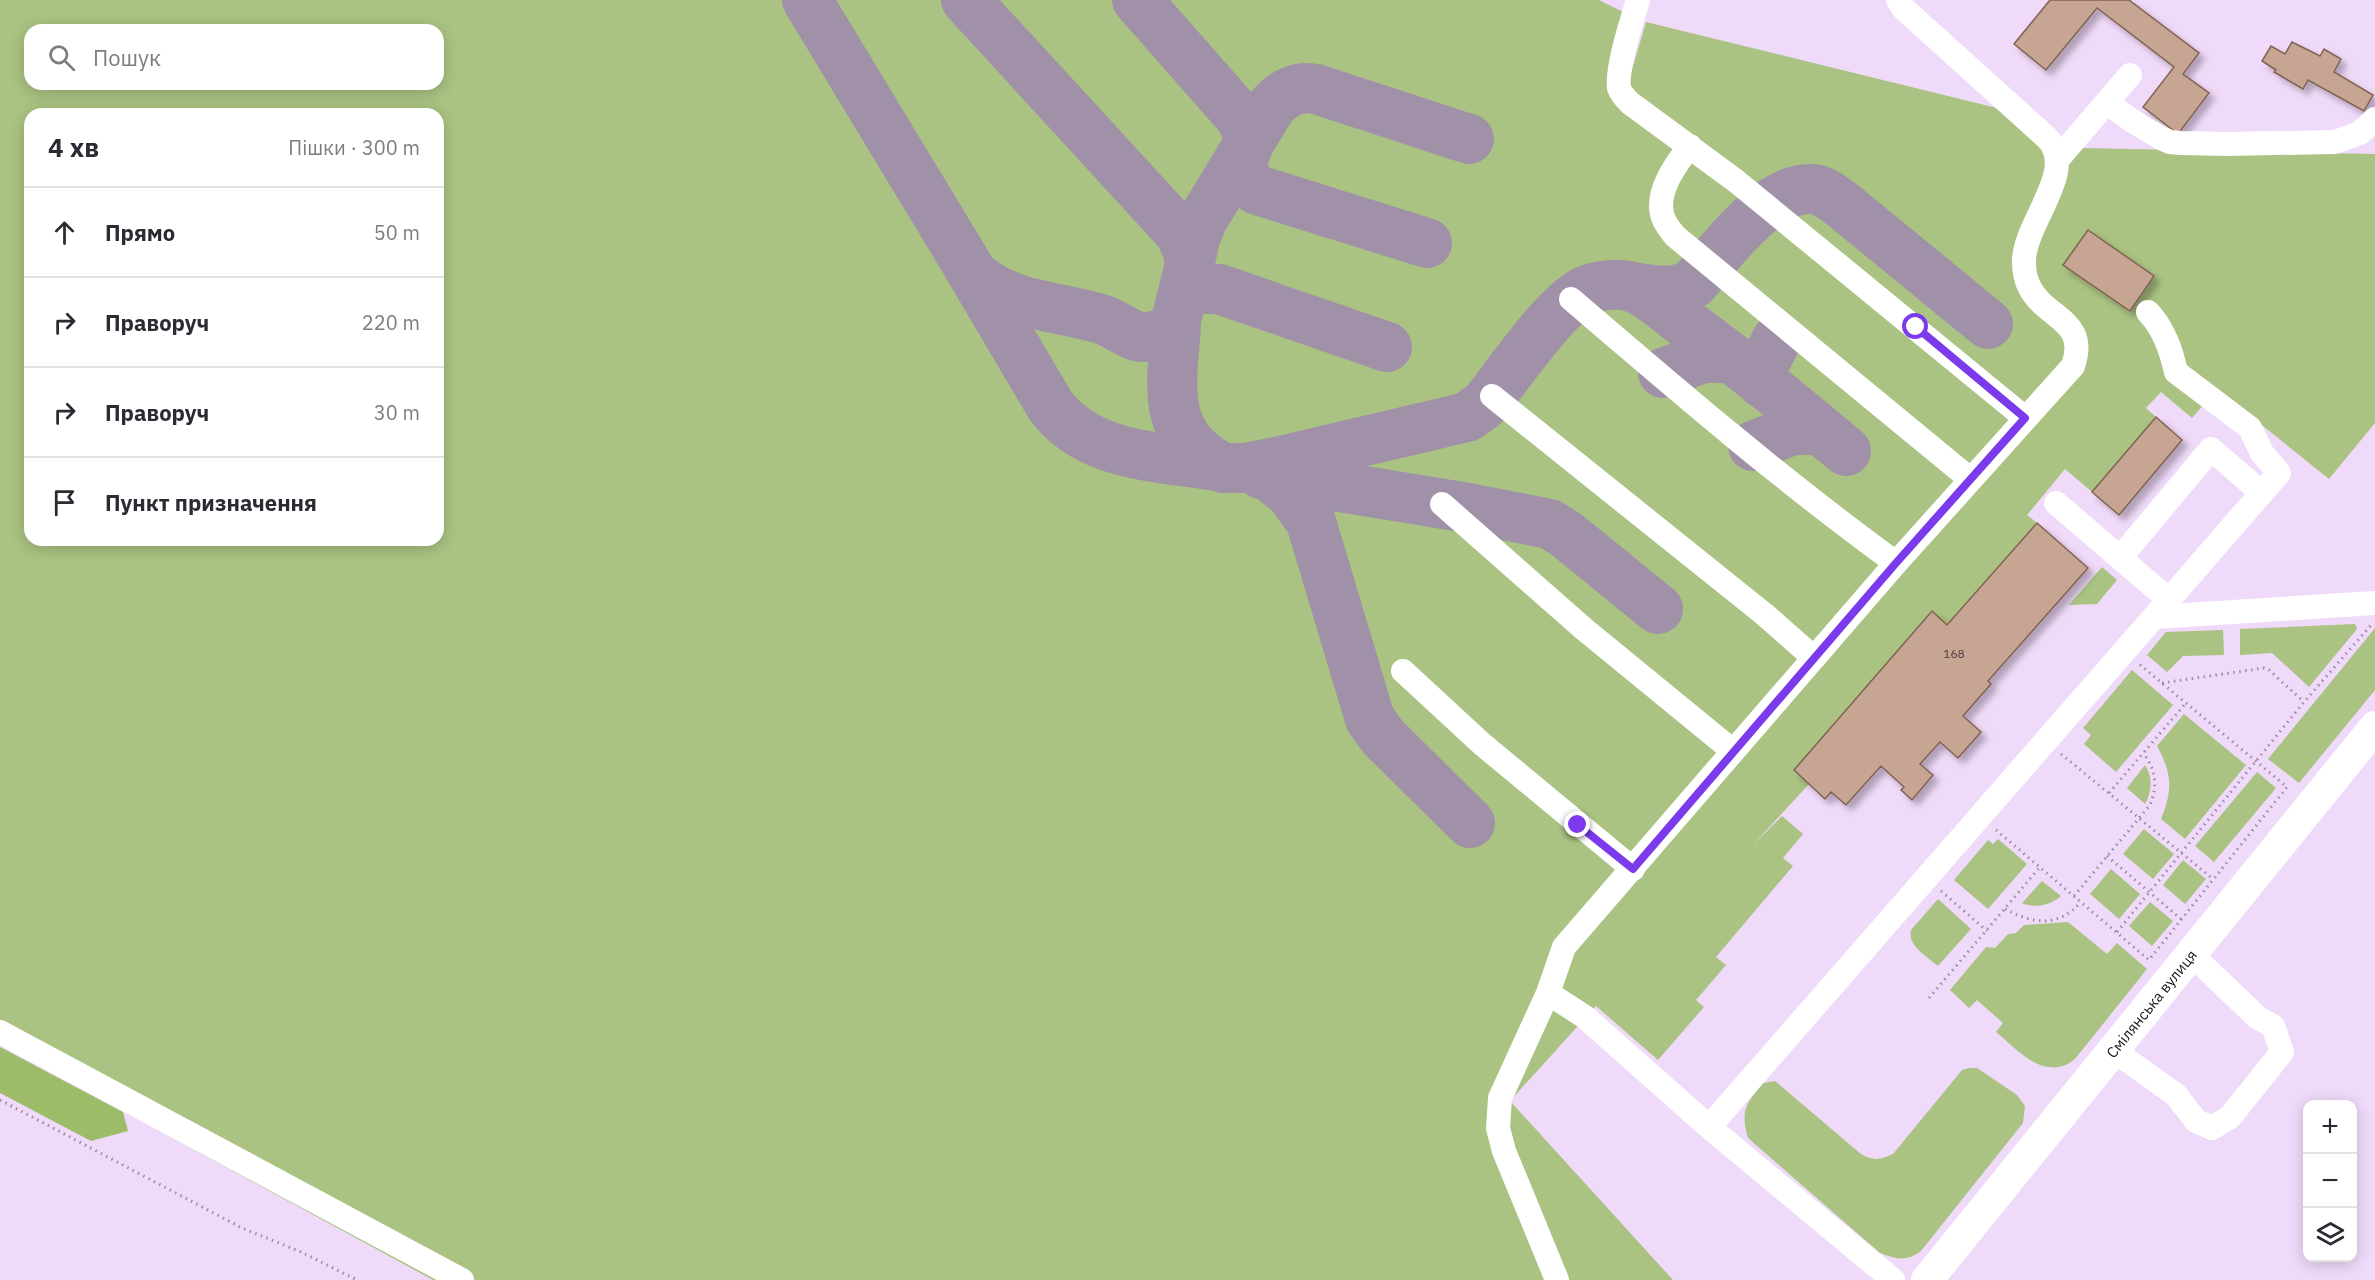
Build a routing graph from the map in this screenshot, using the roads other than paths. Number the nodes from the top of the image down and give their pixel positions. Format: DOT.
graph roads {
  1 [pos="1638,0"];
  2 [pos="1898,0"];
  3 [pos="2130,75"];
  4 [pos="2107,103"];
  5 [pos="2375,119"];
  6 [pos="1690,147"];
  7 [pos="2058,159"];
  8 [pos="1571,299"];
  9 [pos="2148,312"];
  10 [pos="1492,396"];
  11 [pos="2025,418"];
  12 [pos="1970,478"];
  13 [pos="2262,493"];
  14 [pos="2056,503"];
  15 [pos="1442,504"];
  16 [pos="2120,558"];
  17 [pos="1896,563"];
  18 [pos="2375,603"];
  19 [pos="2161,609"];
  20 [pos="1815,658"];
  21 [pos="1403,671"];
  22 [pos="2375,727"];
  23 [pos="1733,751"];
  24 [pos="1633,869"];
  25 [pos="2191,954"];
  26 [pos="1548,993"];
  27 [pos="0,1032"];
  28 [pos="2113,1050"];
  29 [pos="1709,1127"];
  30 [pos="462,1280"];
  31 [pos="1557,1280"];
  32 [pos="1893,1280"];
  33 [pos="1927,1280"];
  1 -- 6 [label="lane"];
  2 -- 7 [label="lane"];
  3 -- 4 [label="lane"];
  4 -- 5 [label="lane"];
  4 -- 7 [label="lane"];
  6 -- 11 [label="lane"];
  6 -- 12 [label="lane"];
  7 -- 11 [label="lane"];
  8 -- 17 [label="lane"];
  9 -- 13 [label="lane"];
  10 -- 20 [label="lane"];
  11 -- 12 [label="lane"];
  12 -- 17 [label="lane"];
  13 -- 16 [label="lane"];
  13 -- 19 [label="lane"];
  14 -- 16 [label="lane"];
  15 -- 23 [label="lane"];
  16 -- 19 [label="lane"];
  17 -- 20 [label="lane"];
  18 -- 19 [label="lane"];
  19 -- 29 [label="lane"];
  20 -- 23 [label="lane"];
  21 -- 24 [label="lane"];
  22 -- 25 [label="main road, Смілянська вулиця"];
  23 -- 24 [label="lane"];
  24 -- 26 [label="lane"];
  25 -- 28 [label="main road, Смілянська вулиця"];
  25 -- 28 [label="lane"];
  26 -- 29 [label="lane"];
  26 -- 31 [label="lane"];
  27 -- 30 [label="lane"];
  28 -- 33 [label="main road, Смілянська вулиця"];
  29 -- 32 [label="lane"];
}
